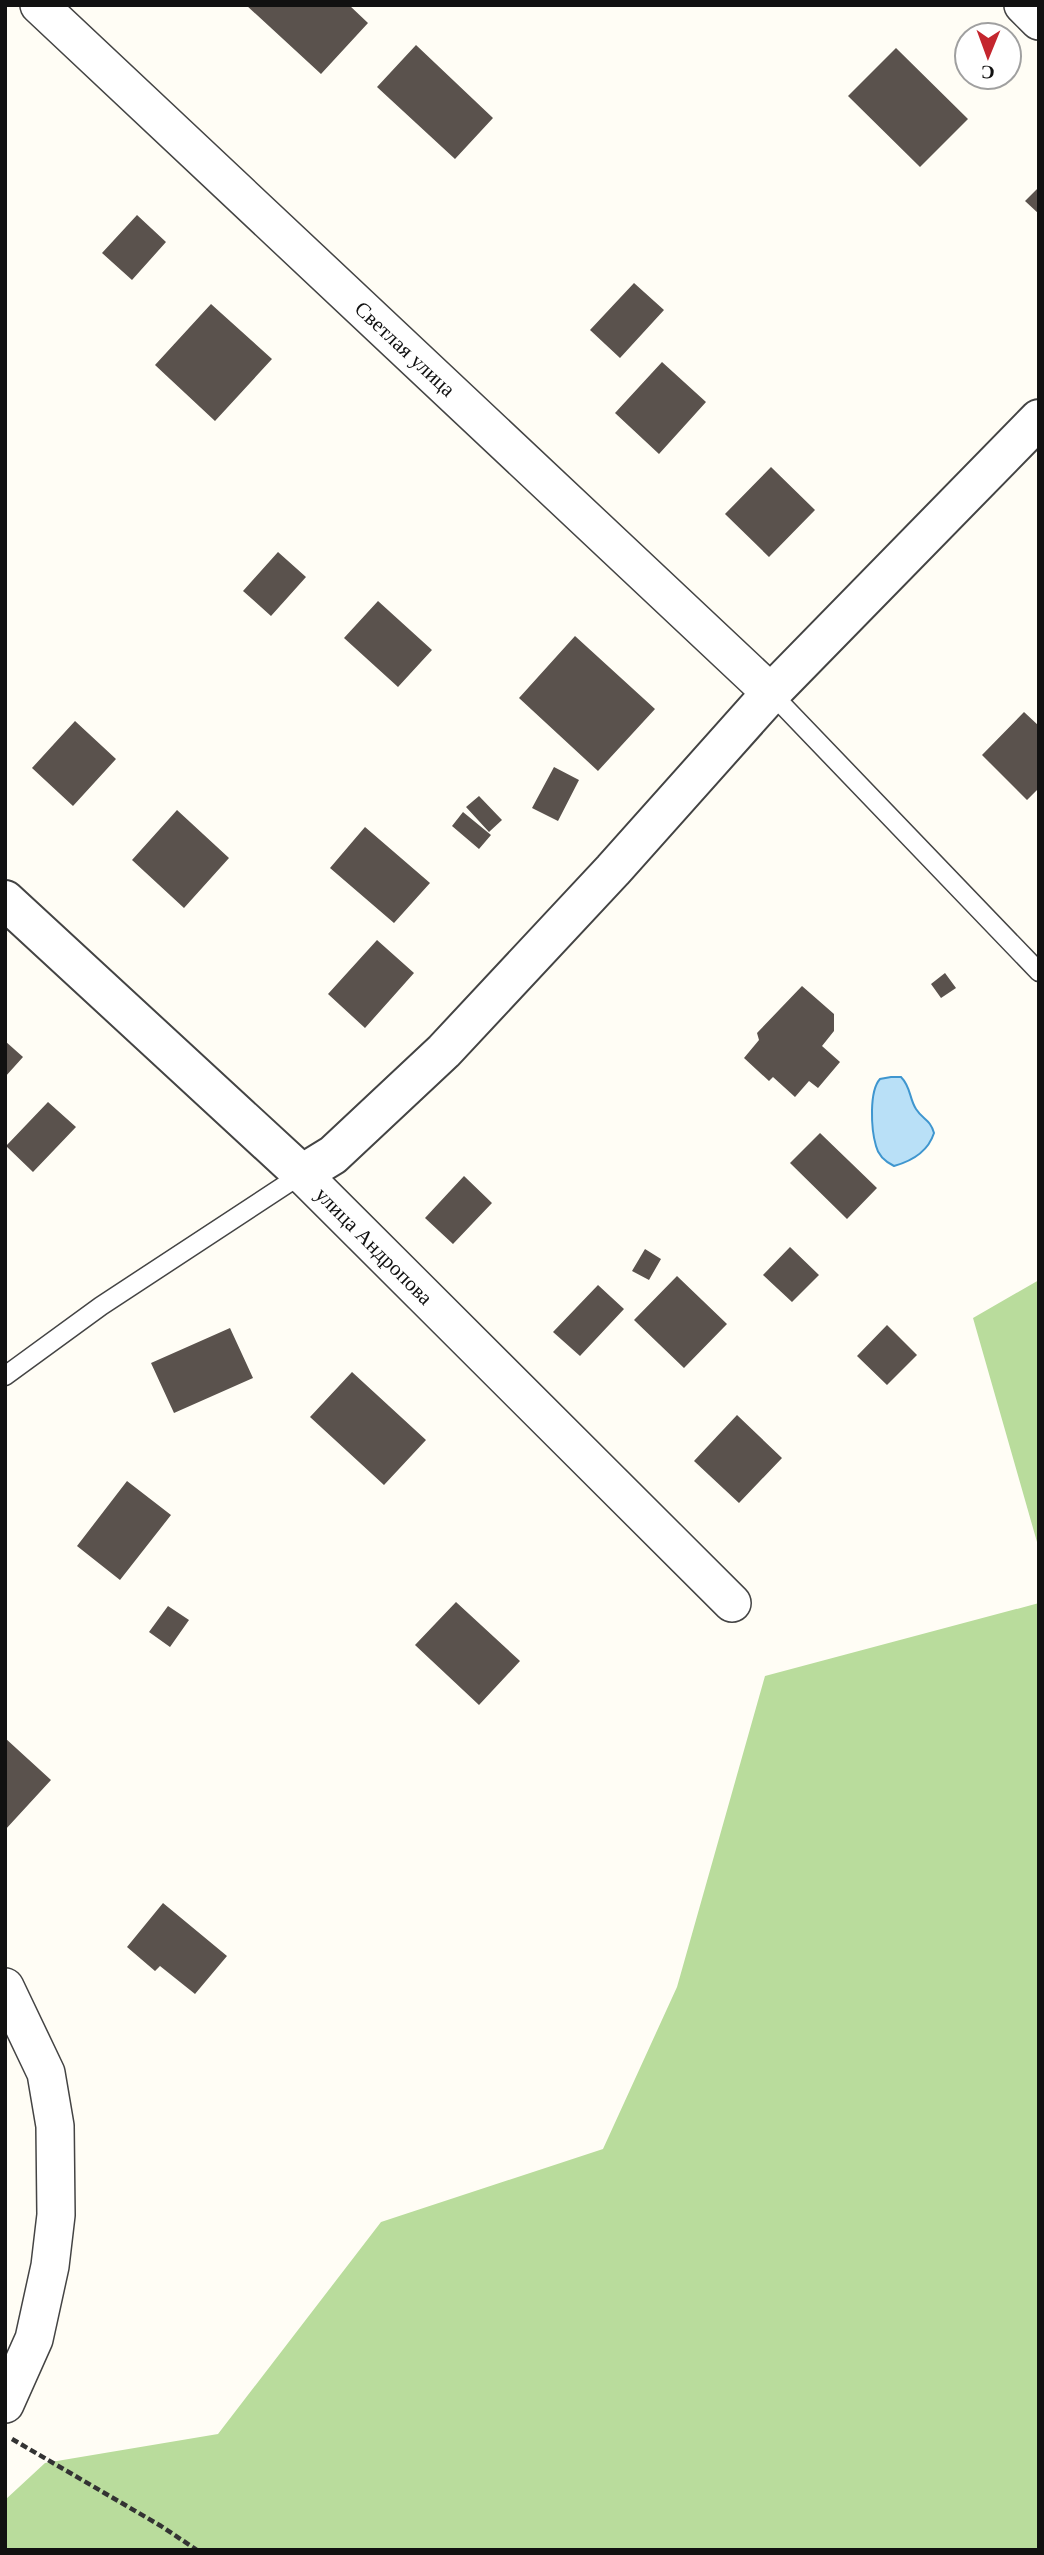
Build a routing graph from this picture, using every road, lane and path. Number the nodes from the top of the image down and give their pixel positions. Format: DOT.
graph roads {
  1 [pos="39,5"];
  2 [pos="1023,5"];
  3 [pos="1039,21"];
  4 [pos="1039,419"];
  5 [pos="771,693"];
  6 [pos="5,901"];
  7 [pos="1039,972"];
  8 [pos="302,1174"];
  9 [pos="5,1376"];
  10 [pos="732,1603"];
  11 [pos="5,1987"];
  12 [pos="5,2404"];
  13 [pos="5,2435"];
  14 [pos="197,2550"];
  1 -- 5 [label="street, Светлая улица"];
  2 -- 3 [label="street"];
  4 -- 5 [label="street"];
  5 -- 7 [label="lane"];
  5 -- 8 [label="street"];
  6 -- 8 [label="street, улица Андропова"];
  8 -- 9 [label="lane"];
  8 -- 10 [label="street, улица Андропова"];
  11 -- 12 [label="street"];
  13 -- 14 [label="path"];
}
